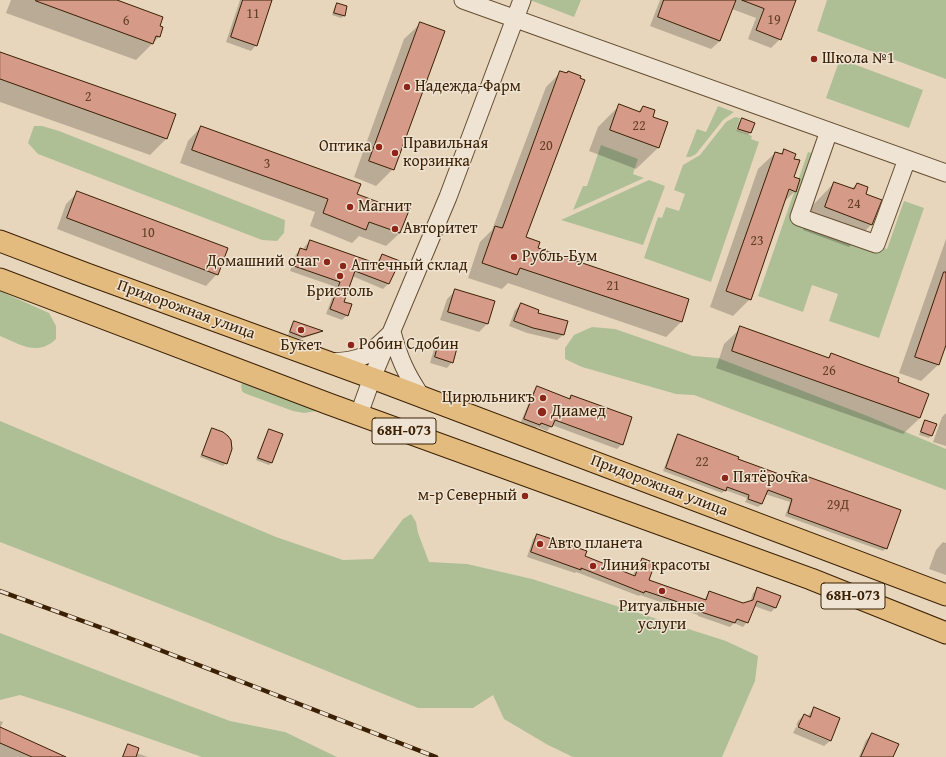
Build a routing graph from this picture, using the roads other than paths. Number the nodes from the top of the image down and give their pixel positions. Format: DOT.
graph roads {
  1 [pos="463,0"];
  2 [pos="522,0"];
  3 [pos="515,20"];
  4 [pos="829,131"];
  5 [pos="907,159"];
  6 [pos="946,173"];
  7 [pos="0,241"];
  8 [pos="0,279"];
  9 [pos="392,332"];
  10 [pos="329,362"];
  11 [pos="372,378"];
  12 [pos="421,396"];
  13 [pos="359,414"];
  14 [pos="946,595"];
  15 [pos="946,633"];
  1 -- 3 [label="street"];
  2 -- 3 [label="street"];
  3 -- 4 [label="street"];
  3 -- 9 [label="street"];
  4 -- 5 [label="street"];
  4 -- 5 [label="street"];
  5 -- 6 [label="street"];
  7 -- 10 [label="main road, Придорожная улица / 68Н-073"];
  8 -- 13 [label="main road, 68Н-073"];
  9 -- 10 [label="street"];
  9 -- 11 [label="street"];
  9 -- 12 [label="street"];
  10 -- 11 [label="main road, Придорожная улица / 68Н-073"];
  11 -- 12 [label="main road, Придорожная улица / 68Н-073"];
  11 -- 13 [label="street"];
  12 -- 14 [label="main road, Придорожная улица / 68Н-073"];
  13 -- 15 [label="main road, 68Н-073"];
}
